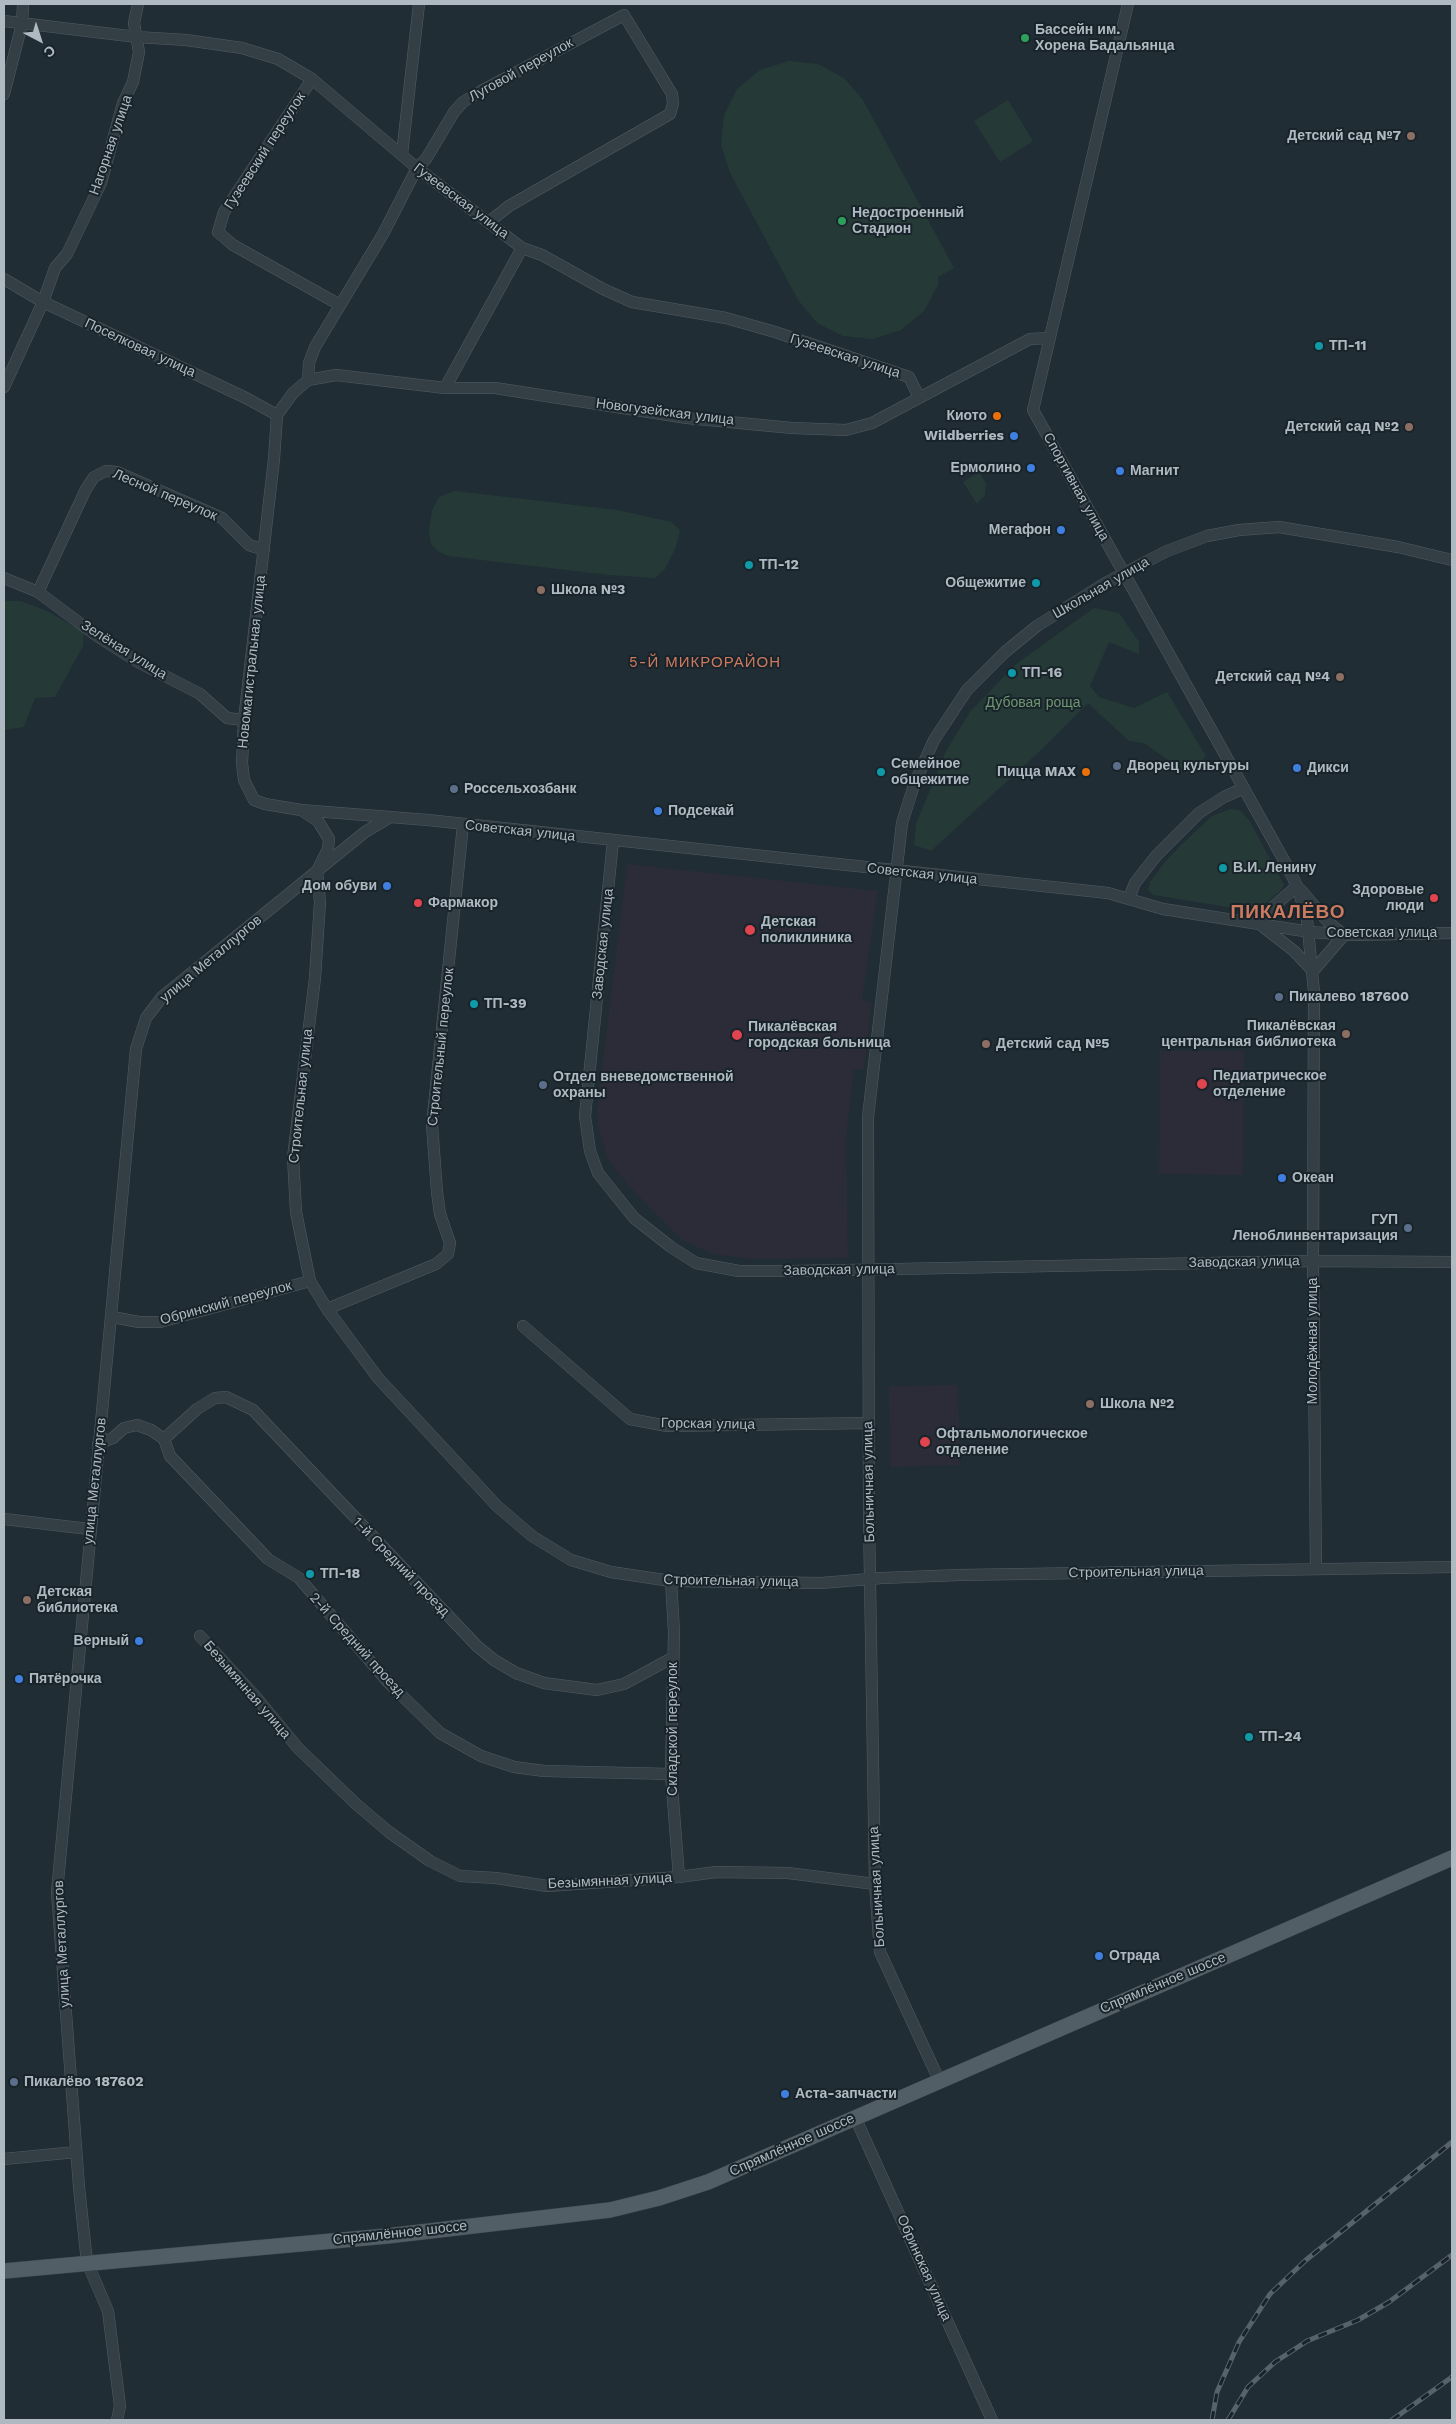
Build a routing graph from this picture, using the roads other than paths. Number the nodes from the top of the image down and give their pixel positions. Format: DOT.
graph roads {
  1 [pos="23,4"];
  2 [pos="138,4"];
  3 [pos="419,4"];
  4 [pos="1128,4"];
  5 [pos="4,21"];
  6 [pos="22,24"];
  7 [pos="137,37"];
  8 [pos="312,79"];
  9 [pos="4,94"];
  10 [pos="402,154"];
  11 [pos="417,168"];
  12 [pos="489,222"];
  13 [pos="522,248"];
  14 [pos="4,279"];
  15 [pos="43,302"];
  16 [pos="340,305"];
  17 [pos="1049,338"];
  18 [pos="308,380"];
  19 [pos="4,387"];
  20 [pos="445,388"];
  21 [pos="920,397"];
  22 [pos="277,415"];
  23 [pos="264,550"];
  24 [pos="1452,560"];
  25 [pos="1124,574"];
  26 [pos="4,578"];
  27 [pos="38,592"];
  28 [pos="244,720"];
  29 [pos="1244,788"];
  30 [pos="301,810"];
  31 [pos="390,817"];
  32 [pos="463,825"];
  33 [pos="613,841"];
  34 [pos="317,871"];
  35 [pos="897,872"];
  36 [pos="1297,886"];
  37 [pos="1129,898"];
  38 [pos="1260,924"];
  39 [pos="1310,932"];
  40 [pos="1452,933"];
  41 [pos="1344,935"];
  42 [pos="1313,971"];
  43 [pos="1313,1261"];
  44 [pos="1452,1262"];
  45 [pos="867,1270"];
  46 [pos="310,1281"];
  47 [pos="326,1309"];
  48 [pos="112,1317"];
  49 [pos="523,1326"];
  50 [pos="868,1424"];
  51 [pos="164,1439"];
  52 [pos="98,1444"];
  53 [pos="4,1519"];
  54 [pos="90,1528"];
  55 [pos="1452,1567"];
  56 [pos="1316,1569"];
  57 [pos="870,1580"];
  58 [pos="671,1582"];
  59 [pos="200,1636"];
  60 [pos="672,1658"];
  61 [pos="671,1774"];
  62 [pos="1452,1858"];
  63 [pos="679,1877"];
  64 [pos="876,1884"];
  65 [pos="939,2080"];
  66 [pos="855,2117"];
  67 [pos="76,2152"];
  68 [pos="4,2159"];
  69 [pos="87,2262"];
  70 [pos="4,2271"];
  71 [pos="117,2420"];
  72 [pos="992,2420"];
  1 -- 6 [label="street"];
  2 -- 7 [label="street, Нагорная улица"];
  3 -- 10 [label="street"];
  4 -- 17 [label="street, Спортивная улица"];
  5 -- 6 [label="street, Гузеевская улица"];
  6 -- 7 [label="street, Гузеевская улица"];
  6 -- 9 [label="street"];
  7 -- 8 [label="street, Гузеевская улица"];
  7 -- 15 [label="street, Нагорная улица"];
  8 -- 10 [label="street, Гузеевская улица"];
  8 -- 16 [label="street, Гузеевский переулок"];
  10 -- 11 [label="street, Гузеевская улица"];
  11 -- 12 [label="street, Гузеевская улица"];
  11 -- 12 [label="street, Луговой переулок"];
  11 -- 16 [label="street, Луговой переулок"];
  12 -- 13 [label="street, Гузеевская улица"];
  13 -- 20 [label="street"];
  13 -- 21 [label="street, Гузеевская улица"];
  14 -- 15 [label="street, Поселковая улица"];
  15 -- 19 [label="street, Нагорная улица"];
  15 -- 22 [label="street, Поселковая улица"];
  16 -- 18 [label="street, Луговой переулок"];
  17 -- 21 [label="street, Новогузейская улица"];
  17 -- 25 [label="street, Спортивная улица"];
  18 -- 20 [label="street, Новогузейская улица"];
  18 -- 22 [label="street"];
  20 -- 21 [label="street, Новогузейская улица"];
  22 -- 23 [label="street, Новомагистральная улица"];
  23 -- 27 [label="street, Лесной переулок"];
  23 -- 28 [label="street, Новомагистральная улица"];
  24 -- 25 [label="street, Школьная улица"];
  25 -- 29 [label="street, Спортивная улица"];
  25 -- 35 [label="street, Школьная улица"];
  26 -- 27 [label="street, Зелёная улица"];
  27 -- 28 [label="street, Зелёная улица"];
  28 -- 30 [label="street, Новомагистральная улица"];
  29 -- 36 [label="street, Спортивная улица"];
  29 -- 37 [label="street"];
  30 -- 31 [label="street, Новомагистральная улица"];
  30 -- 34 [label="street"];
  31 -- 32 [label="street, Советская улица"];
  31 -- 34 [label="street, улица Металлургов"];
  32 -- 33 [label="street, Советская улица"];
  32 -- 47 [label="street, Строительный переулок"];
  33 -- 35 [label="street, Советская улица"];
  33 -- 45 [label="street, Заводская улица"];
  34 -- 46 [label="street, Строительная улица"];
  34 -- 48 [label="street, улица Металлургов"];
  35 -- 37 [label="street, Советская улица"];
  35 -- 45 [label="street, Больничная улица"];
  36 -- 38 [label="street"];
  36 -- 39 [label="street, Спортивная улица"];
  36 -- 41 [label="street"];
  37 -- 38 [label="street, Советская улица"];
  38 -- 39 [label="street, Советская улица"];
  38 -- 42 [label="street"];
  39 -- 41 [label="street, Советская улица"];
  39 -- 42 [label="street, Молодёжная улица"];
  40 -- 41 [label="street, Советская улица"];
  41 -- 42 [label="street"];
  42 -- 43 [label="street, Молодёжная улица"];
  43 -- 44 [label="street, Заводская улица"];
  43 -- 45 [label="street, Заводская улица"];
  43 -- 56 [label="street, Молодёжная улица"];
  45 -- 50 [label="street, Больничная улица"];
  46 -- 47 [label="street, Строительная улица"];
  46 -- 48 [label="street, Обринский переулок"];
  47 -- 58 [label="street, Строительная улица"];
  48 -- 52 [label="street, улица Металлургов"];
  49 -- 50 [label="street, Горская улица"];
  50 -- 57 [label="street, Больничная улица"];
  51 -- 52 [label="street"];
  51 -- 60 [label="street, 1-й Средний проезд"];
  51 -- 61 [label="street, 2-й Средний проезд"];
  52 -- 54 [label="street, улица Металлургов"];
  53 -- 54 [label="street"];
  54 -- 67 [label="street, улица Металлургов"];
  55 -- 56 [label="street, Строительная улица"];
  56 -- 57 [label="street, Строительная улица"];
  57 -- 58 [label="street, Строительная улица"];
  57 -- 64 [label="street, Больничная улица"];
  58 -- 60 [label="street, Складской переулок"];
  59 -- 63 [label="street, Безымянная улица"];
  60 -- 61 [label="street, Складской переулок"];
  61 -- 63 [label="street, Складской переулок"];
  62 -- 65 [label="main road, Спрямлённое шоссе"];
  63 -- 64 [label="street, Безымянная улица"];
  64 -- 65 [label="street, Больничная улица"];
  65 -- 66 [label="main road, Спрямлённое шоссе"];
  66 -- 69 [label="main road, Спрямлённое шоссе"];
  66 -- 72 [label="street, Обринская улица"];
  67 -- 68 [label="street"];
  67 -- 69 [label="street, улица Металлургов"];
  69 -- 70 [label="main road, Спрямлённое шоссе"];
  69 -- 71 [label="street, улица Металлургов"];
}
